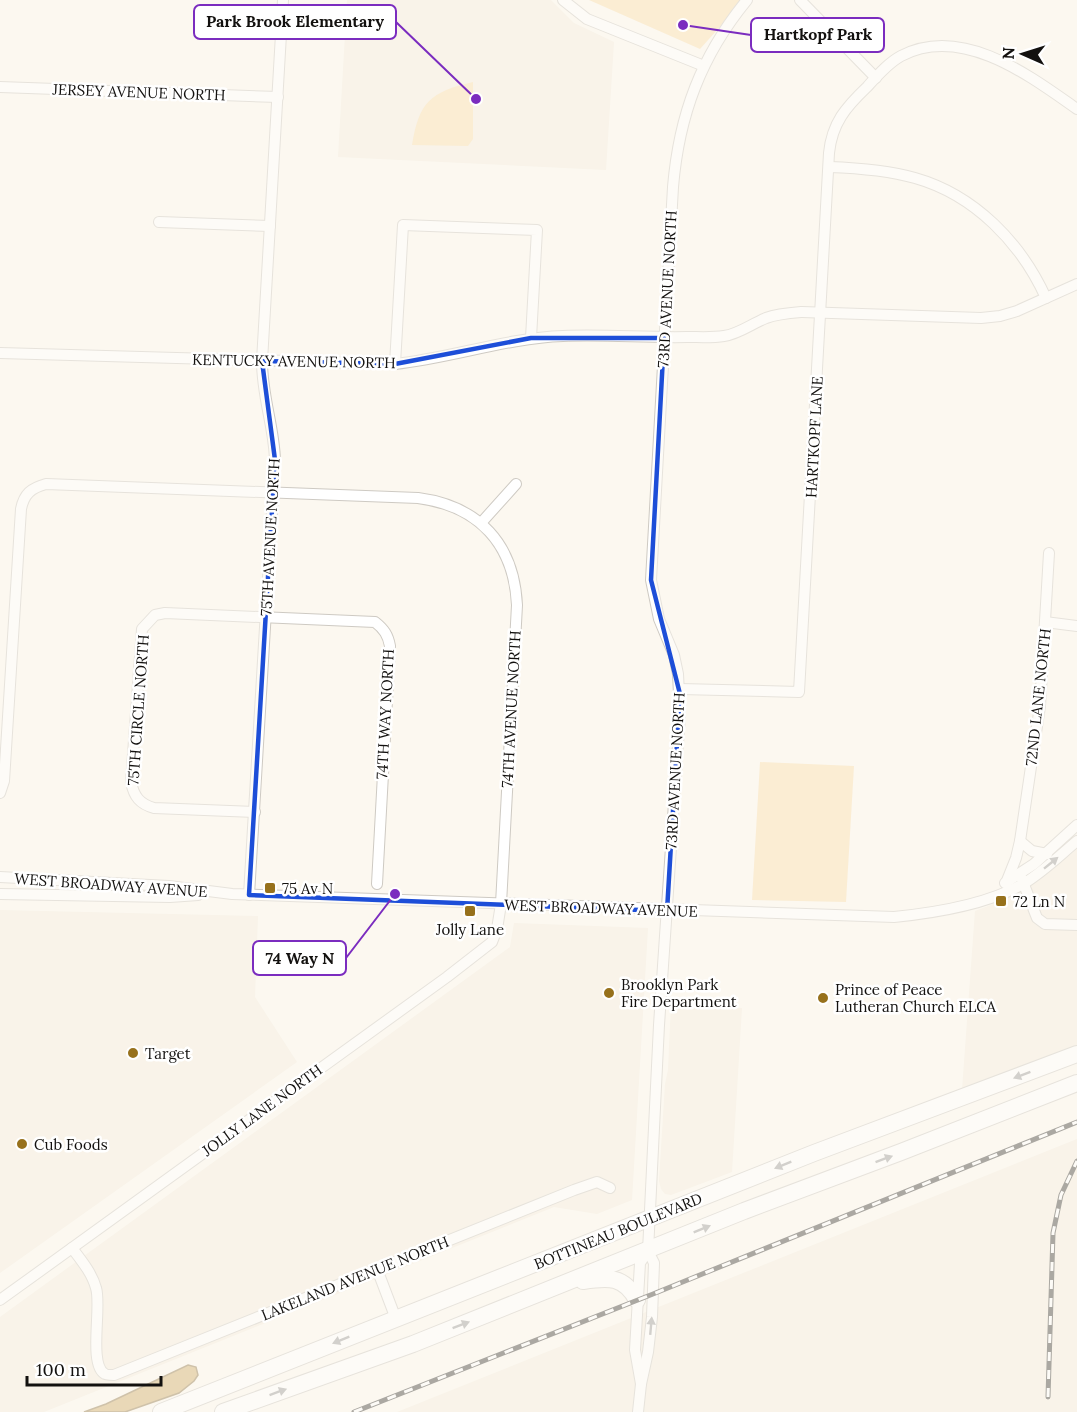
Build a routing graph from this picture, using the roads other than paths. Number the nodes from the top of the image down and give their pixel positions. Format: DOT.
graph roads {
  1 [pos="284,0"];
  2 [pos="563,0"];
  3 [pos="747,0"];
  4 [pos="800,0"];
  5 [pos="704,66"];
  6 [pos="876,78"];
  7 [pos="0,87"];
  8 [pos="278,97"];
  9 [pos="1077,109"];
  10 [pos="829,167"];
  11 [pos="159,222"];
  12 [pos="270,226"];
  13 [pos="1077,284"];
  14 [pos="1046,298"];
  15 [pos="820,313"];
  16 [pos="531,338"];
  17 [pos="664,338"];
  18 [pos="0,353"];
  19 [pos="262,361"];
  20 [pos="395,364"];
  21 [pos="516,484"];
  22 [pos="273,492"];
  23 [pos="481,523"];
  24 [pos="1049,553"];
  25 [pos="266,617"];
  26 [pos="1045,622"];
  27 [pos="1077,626"];
  28 [pos="680,689"];
  29 [pos="0,793"];
  30 [pos="255,812"];
  31 [pos="1077,825"];
  32 [pos="1020,841"];
  33 [pos="1077,841"];
  34 [pos="1047,854"];
  35 [pos="0,877"];
  36 [pos="1022,878"];
  37 [pos="1006,883"];
  38 [pos="377,884"];
  39 [pos="0,894"];
  40 [pos="223,894"];
  41 [pos="249,895"];
  42 [pos="978,901"];
  43 [pos="501,904"];
  44 [pos="667,911"];
  45 [pos="1077,925"];
  46 [pos="1077,1054"];
  47 [pos="1077,1083"];
  48 [pos="610,1188"];
  49 [pos="650,1219"];
  50 [pos="72,1248"];
  51 [pos="648,1251"];
  52 [pos="377,1269"];
  53 [pos="567,1284"];
  54 [pos="0,1300"];
  55 [pos="637,1300"];
  56 [pos="396,1319"];
  57 [pos="641,1384"];
  58 [pos="161,1412"];
  59 [pos="223,1412"];
  60 [pos="638,1412"];
  1 -- 8 [label="street, 75TH AVENUE NORTH"];
  2 -- 5 [label="street"];
  3 -- 5 [label="street, 73RD AVENUE NORTH"];
  4 -- 6 [label="street"];
  5 -- 17 [label="street, 73RD AVENUE NORTH"];
  6 -- 9 [label="street"];
  6 -- 10 [label="street, HARTKOPF LANE"];
  7 -- 8 [label="street, JERSEY AVENUE NORTH"];
  8 -- 12 [label="street, 75TH AVENUE NORTH"];
  10 -- 14 [label="street"];
  10 -- 15 [label="street, HARTKOPF LANE"];
  11 -- 12 [label="street"];
  12 -- 19 [label="street, 75TH AVENUE NORTH"];
  13 -- 14 [label="street, KENTUCKY AVENUE NORTH"];
  14 -- 15 [label="street, KENTUCKY AVENUE NORTH"];
  15 -- 17 [label="street, KENTUCKY AVENUE NORTH"];
  15 -- 28 [label="street, HARTKOPF LANE"];
  16 -- 17 [label="street, KENTUCKY AVENUE NORTH"];
  16 -- 20 [label="street, KENTUCKY AVENUE NORTH"];
  16 -- 20 [label="street"];
  17 -- 28 [label="street, 73RD AVENUE NORTH"];
  18 -- 19 [label="street, KENTUCKY AVENUE NORTH"];
  19 -- 20 [label="street, KENTUCKY AVENUE NORTH"];
  19 -- 22 [label="street, 75TH AVENUE NORTH"];
  21 -- 23 [label="street"];
  22 -- 23 [label="street, 74TH AVENUE NORTH"];
  22 -- 25 [label="street, 75TH AVENUE NORTH"];
  22 -- 29 [label="street, 74TH AVENUE NORTH"];
  23 -- 43 [label="street, 74TH AVENUE NORTH"];
  24 -- 26 [label="street, 72ND LANE NORTH"];
  25 -- 30 [label="street, 75TH AVENUE NORTH"];
  25 -- 30 [label="street, 75TH CIRCLE NORTH"];
  25 -- 38 [label="street, 74TH WAY NORTH"];
  26 -- 27 [label="street"];
  26 -- 32 [label="street, 72ND LANE NORTH"];
  28 -- 44 [label="street, 73RD AVENUE NORTH"];
  30 -- 41 [label="street, 75TH AVENUE NORTH"];
  31 -- 34 [label="street, WEST BROADWAY AVENUE"];
  32 -- 34 [label="street"];
  32 -- 37 [label="street, 72ND LANE NORTH"];
  36 -- 33 [label="street, WEST BROADWAY AVENUE, one-way"];
  34 -- 36 [label="street, WEST BROADWAY AVENUE"];
  35 -- 40 [label="street, WEST BROADWAY AVENUE"];
  36 -- 37 [label="street, WEST BROADWAY AVENUE"];
  36 -- 42 [label="street, WEST BROADWAY AVENUE"];
  36 -- 45 [label="street"];
  37 -- 42 [label="street, WEST BROADWAY AVENUE"];
  39 -- 40 [label="street, WEST BROADWAY AVENUE"];
  40 -- 41 [label="street, WEST BROADWAY AVENUE"];
  41 -- 43 [label="street, WEST BROADWAY AVENUE"];
  42 -- 44 [label="street, WEST BROADWAY AVENUE"];
  43 -- 44 [label="street, WEST BROADWAY AVENUE"];
  43 -- 50 [label="street, JOLLY LANE NORTH"];
  44 -- 49 [label="street, 73RD AVENUE NORTH"];
  46 -- 49 [label="highway, BOTTINEAU BOULEVARD, one-way"];
  51 -- 47 [label="highway, BOTTINEAU BOULEVARD, one-way"];
  48 -- 52 [label="street, LAKELAND AVENUE NORTH"];
  49 -- 51 [label="street, 73RD AVENUE NORTH"];
  49 -- 56 [label="highway, BOTTINEAU BOULEVARD"];
  50 -- 52 [label="street, LAKELAND AVENUE NORTH"];
  50 -- 54 [label="street, JOLLY LANE NORTH"];
  51 -- 53 [label="highway, BOTTINEAU BOULEVARD"];
  51 -- 55 [label="street, 73RD AVENUE NORTH"];
  57 -- 51 [label="street, 73RD AVENUE NORTH, one-way"];
  52 -- 56 [label="street"];
  53 -- 55 [label="highway"];
  59 -- 53 [label="highway, BOTTINEAU BOULEVARD, one-way"];
  55 -- 57 [label="street, 73RD AVENUE NORTH"];
  56 -- 58 [label="highway, BOTTINEAU BOULEVARD, one-way"];
  57 -- 60 [label="street, 73RD AVENUE NORTH"];
}
